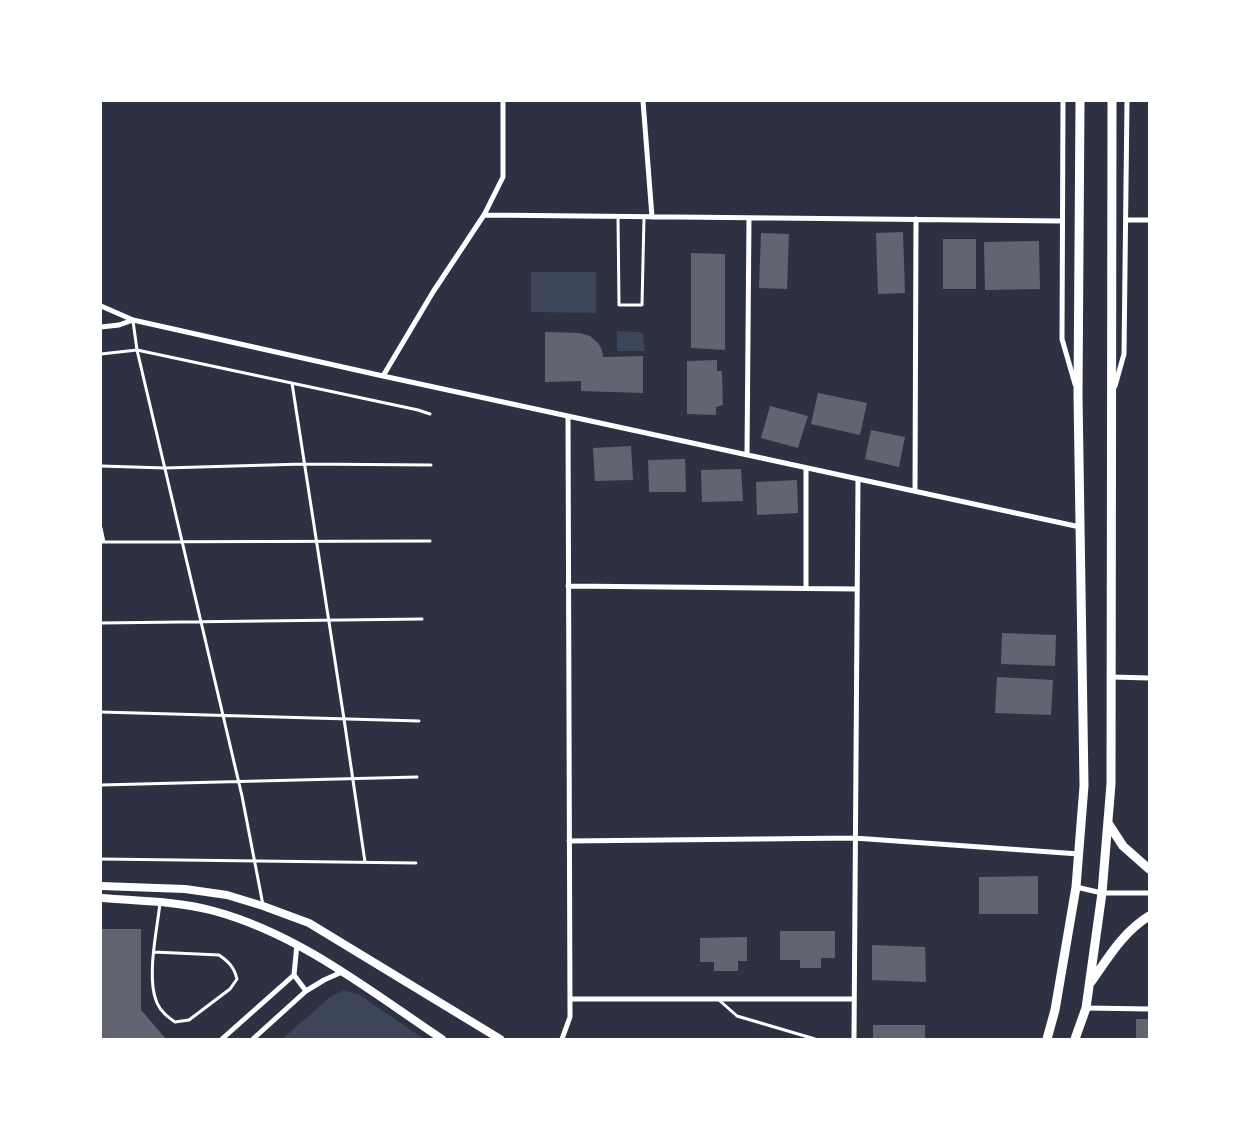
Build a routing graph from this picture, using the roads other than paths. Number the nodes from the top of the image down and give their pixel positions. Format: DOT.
graph roads {
  1 [pos="503,101"];
  2 [pos="643,101"];
  3 [pos="1063,101"];
  4 [pos="1080,101"];
  5 [pos="1112,101"];
  6 [pos="1127,101"];
  7 [pos="484,215"];
  8 [pos="618,216"];
  9 [pos="644,217"];
  10 [pos="652,217"];
  11 [pos="749,218"];
  12 [pos="916,220"];
  13 [pos="1126,220"];
  14 [pos="1149,220"];
  15 [pos="1062,221"];
  16 [pos="101,306"];
  17 [pos="133,320"];
  18 [pos="101,326"];
  19 [pos="137,350"];
  20 [pos="101,354"];
  21 [pos="383,376"];
  22 [pos="292,383"];
  23 [pos="1078,394"];
  24 [pos="1111,398"];
  25 [pos="430,414"];
  26 [pos="568,416"];
  27 [pos="747,455"];
  28 [pos="304,464"];
  29 [pos="430,465"];
  30 [pos="101,466"];
  31 [pos="165,468"];
  32 [pos="806,468"];
  33 [pos="858,479"];
  34 [pos="915,491"];
  35 [pos="1080,527"];
  36 [pos="101,528"];
  37 [pos="430,541"];
  38 [pos="103,542"];
  39 [pos="182,542"];
  40 [pos="316,542"];
  41 [pos="568,586"];
  42 [pos="806,588"];
  43 [pos="856,589"];
  44 [pos="422,619"];
  45 [pos="328,620"];
  46 [pos="101,623"];
  47 [pos="201,623"];
  48 [pos="1111,677"];
  49 [pos="1149,678"];
  50 [pos="101,712"];
  51 [pos="223,715"];
  52 [pos="344,719"];
  53 [pos="419,721"];
  54 [pos="417,777"];
  55 [pos="353,779"];
  56 [pos="239,782"];
  57 [pos="101,785"];
  58 [pos="1108,823"];
  59 [pos="854,838"];
  60 [pos="569,841"];
  61 [pos="1079,854"];
  62 [pos="101,860"];
  63 [pos="254,861"];
  64 [pos="365,862"];
  65 [pos="416,863"];
  66 [pos="1149,869"];
  67 [pos="101,886"];
  68 [pos="1076,887"];
  69 [pos="1149,893"];
  70 [pos="1102,894"];
  71 [pos="101,898"];
  72 [pos="160,902"];
  73 [pos="263,906"];
  74 [pos="1149,916"];
  75 [pos="297,944"];
  76 [pos="154,952"];
  77 [pos="342,972"];
  78 [pos="294,975"];
  79 [pos="1089,984"];
  80 [pos="306,991"];
  81 [pos="570,999"];
  82 [pos="718,999"];
  83 [pos="854,999"];
  84 [pos="1086,1008"];
  85 [pos="1149,1009"];
  86 [pos="222,1039"];
  87 [pos="253,1039"];
  88 [pos="442,1039"];
  89 [pos="500,1039"];
  90 [pos="562,1039"];
  91 [pos="815,1039"];
  92 [pos="854,1039"];
  93 [pos="1047,1039"];
  94 [pos="1074,1039"];
  1 -- 7 [label="street"];
  2 -- 10 [label="street"];
  3 -- 15 [label="street"];
  4 -- 23 [label="main road"];
  5 -- 24 [label="main road"];
  6 -- 13 [label="street"];
  7 -- 8 [label="street"];
  7 -- 21 [label="street"];
  8 -- 9 [label="street"];
  8 -- 9 [label="lane"];
  9 -- 10 [label="street"];
  10 -- 11 [label="street"];
  11 -- 12 [label="street"];
  11 -- 27 [label="street"];
  12 -- 15 [label="street"];
  12 -- 34 [label="street"];
  13 -- 14 [label="street"];
  13 -- 24 [label="street"];
  15 -- 23 [label="street"];
  16 -- 17 [label="street"];
  17 -- 18 [label="street"];
  17 -- 19 [label="lane"];
  17 -- 21 [label="street"];
  19 -- 20 [label="lane"];
  19 -- 22 [label="lane"];
  19 -- 31 [label="lane"];
  21 -- 26 [label="street"];
  22 -- 25 [label="lane"];
  22 -- 28 [label="lane"];
  23 -- 35 [label="main road"];
  24 -- 48 [label="main road"];
  26 -- 27 [label="street"];
  26 -- 41 [label="street"];
  27 -- 32 [label="street"];
  28 -- 29 [label="lane"];
  28 -- 31 [label="lane"];
  28 -- 40 [label="lane"];
  30 -- 31 [label="lane"];
  31 -- 39 [label="lane"];
  32 -- 33 [label="street"];
  32 -- 42 [label="street"];
  33 -- 34 [label="street"];
  33 -- 43 [label="street"];
  34 -- 35 [label="street"];
  35 -- 61 [label="main road"];
  36 -- 38 [label="lane"];
  37 -- 40 [label="lane"];
  38 -- 39 [label="lane"];
  39 -- 40 [label="lane"];
  39 -- 47 [label="lane"];
  40 -- 45 [label="lane"];
  41 -- 42 [label="street"];
  41 -- 60 [label="street"];
  42 -- 43 [label="street"];
  43 -- 59 [label="street"];
  44 -- 45 [label="lane"];
  45 -- 47 [label="lane"];
  45 -- 52 [label="lane"];
  46 -- 47 [label="lane"];
  47 -- 51 [label="lane"];
  48 -- 49 [label="street"];
  48 -- 58 [label="main road"];
  50 -- 51 [label="lane"];
  51 -- 52 [label="lane"];
  51 -- 56 [label="lane"];
  52 -- 53 [label="lane"];
  52 -- 55 [label="lane"];
  54 -- 55 [label="lane"];
  55 -- 56 [label="lane"];
  55 -- 64 [label="lane"];
  56 -- 57 [label="lane"];
  56 -- 63 [label="lane"];
  58 -- 66 [label="main road"];
  58 -- 70 [label="main road"];
  59 -- 60 [label="street"];
  59 -- 61 [label="street"];
  59 -- 83 [label="street"];
  60 -- 81 [label="street"];
  61 -- 68 [label="main road"];
  62 -- 63 [label="lane"];
  63 -- 64 [label="lane"];
  63 -- 73 [label="lane"];
  64 -- 65 [label="lane"];
  67 -- 73 [label="street"];
  68 -- 70 [label="street"];
  68 -- 93 [label="main road"];
  69 -- 70 [label="street"];
  70 -- 79 [label="main road"];
  71 -- 72 [label="street"];
  72 -- 75 [label="street"];
  72 -- 76 [label="lane"];
  73 -- 89 [label="street"];
  74 -- 79 [label="main road"];
  75 -- 77 [label="street"];
  75 -- 78 [label="street"];
  76 -- 76 [label="lane"];
  77 -- 80 [label="street"];
  77 -- 88 [label="street"];
  78 -- 80 [label="street"];
  78 -- 86 [label="street"];
  79 -- 84 [label="main road"];
  80 -- 87 [label="street"];
  81 -- 82 [label="street"];
  81 -- 90 [label="street"];
  82 -- 83 [label="street"];
  82 -- 91 [label="lane"];
  83 -- 92 [label="street"];
  84 -- 85 [label="street"];
  84 -- 94 [label="main road"];
}
